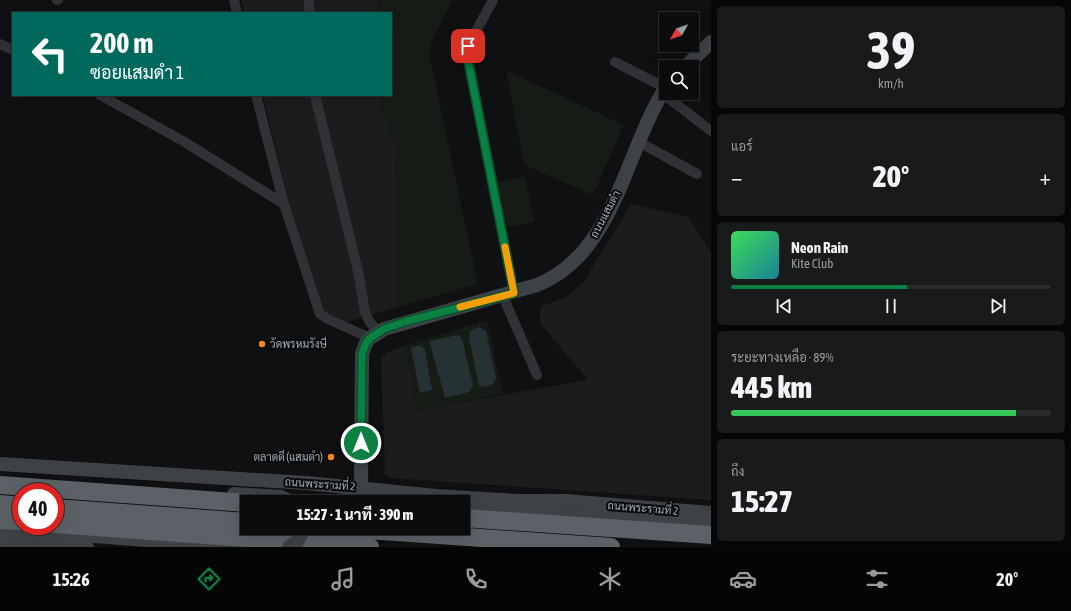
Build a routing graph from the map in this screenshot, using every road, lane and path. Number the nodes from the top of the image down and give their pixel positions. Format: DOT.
graph roads {
  1 [pos="234,0"];
  2 [pos="309,0"];
  3 [pos="493,0"];
  4 [pos="237,12"];
  5 [pos="309,12"];
  6 [pos="711,42"];
  7 [pos="0,44"];
  8 [pos="12,50"];
  9 [pos="692,60"];
  10 [pos="616,62"];
  11 [pos="659,86"];
  12 [pos="102,96"];
  13 [pos="256,96"];
  14 [pos="315,96"];
  15 [pos="660,100"];
  16 [pos="677,100"];
  17 [pos="711,131"];
  18 [pos="639,142"];
  19 [pos="697,174"];
  20 [pos="284,204"];
  21 [pos="509,294"];
  22 [pos="374,335"];
  23 [pos="537,374"];
  24 [pos="0,464"];
  25 [pos="0,476"];
  26 [pos="28,483"];
  27 [pos="0,485"];
  28 [pos="361,487"];
  29 [pos="0,489"];
  30 [pos="12,489"];
  31 [pos="64,489"];
  32 [pos="64,490"];
  33 [pos="240,496"];
  34 [pos="240,502"];
  35 [pos="0,504"];
  36 [pos="12,505"];
  37 [pos="240,505"];
  38 [pos="64,509"];
  39 [pos="470,509"];
  40 [pos="711,513"];
  41 [pos="470,518"];
  42 [pos="0,520"];
  43 [pos="12,521"];
  44 [pos="240,521"];
  45 [pos="470,521"];
  46 [pos="711,524"];
  47 [pos="64,525"];
  48 [pos="0,529"];
  49 [pos="300,535"];
  50 [pos="433,535"];
  51 [pos="439,535"];
  52 [pos="711,535"];
  53 [pos="711,538"];
  54 [pos="0,540"];
  55 [pos="87,547"];
  56 [pos="242,547"];
  57 [pos="289,547"];
  58 [pos="370,547"];
  59 [pos="434,547"];
  60 [pos="611,547"];
  1 -- 4 [label="street"];
  2 -- 5 [label="street"];
  3 -- 21 [label="street"];
  6 -- 9 [label="main road"];
  7 -- 8 [label="street"];
  10 -- 11 [label="street"];
  12 -- 20 [label="street"];
  13 -- 20 [label="street"];
  14 -- 22 [label="street"];
  15 -- 18 [label="main road, ถนนแสมดำ"];
  16 -- 17 [label="street"];
  18 -- 19 [label="street"];
  18 -- 21 [label="main road, ถนนแสมดำ"];
  20 -- 22 [label="street"];
  21 -- 22 [label="main road, ถนนแสมดำ"];
  21 -- 23 [label="street"];
  22 -- 28 [label="main road"];
  24 -- 28 [label="main road, ถนนพระรามที่ 2"];
  25 -- 26 [label="main road"];
  27 -- 34 [label="highway"];
  28 -- 40 [label="main road, ถนนพระรามที่ 2"];
  29 -- 30 [label="highway"];
  31 -- 33 [label="main road"];
  32 -- 37 [label="highway"];
  35 -- 36 [label="highway"];
  38 -- 44 [label="highway"];
  39 -- 46 [label="main road"];
  41 -- 52 [label="highway"];
  42 -- 43 [label="highway"];
  45 -- 53 [label="highway"];
  47 -- 58 [label="highway"];
  48 -- 56 [label="main road"];
  49 -- 57 [label="main road, bridge"];
  50 -- 59 [label="main road"];
  51 -- 60 [label="highway, bridge"];
  54 -- 55 [label="main road"];
}
